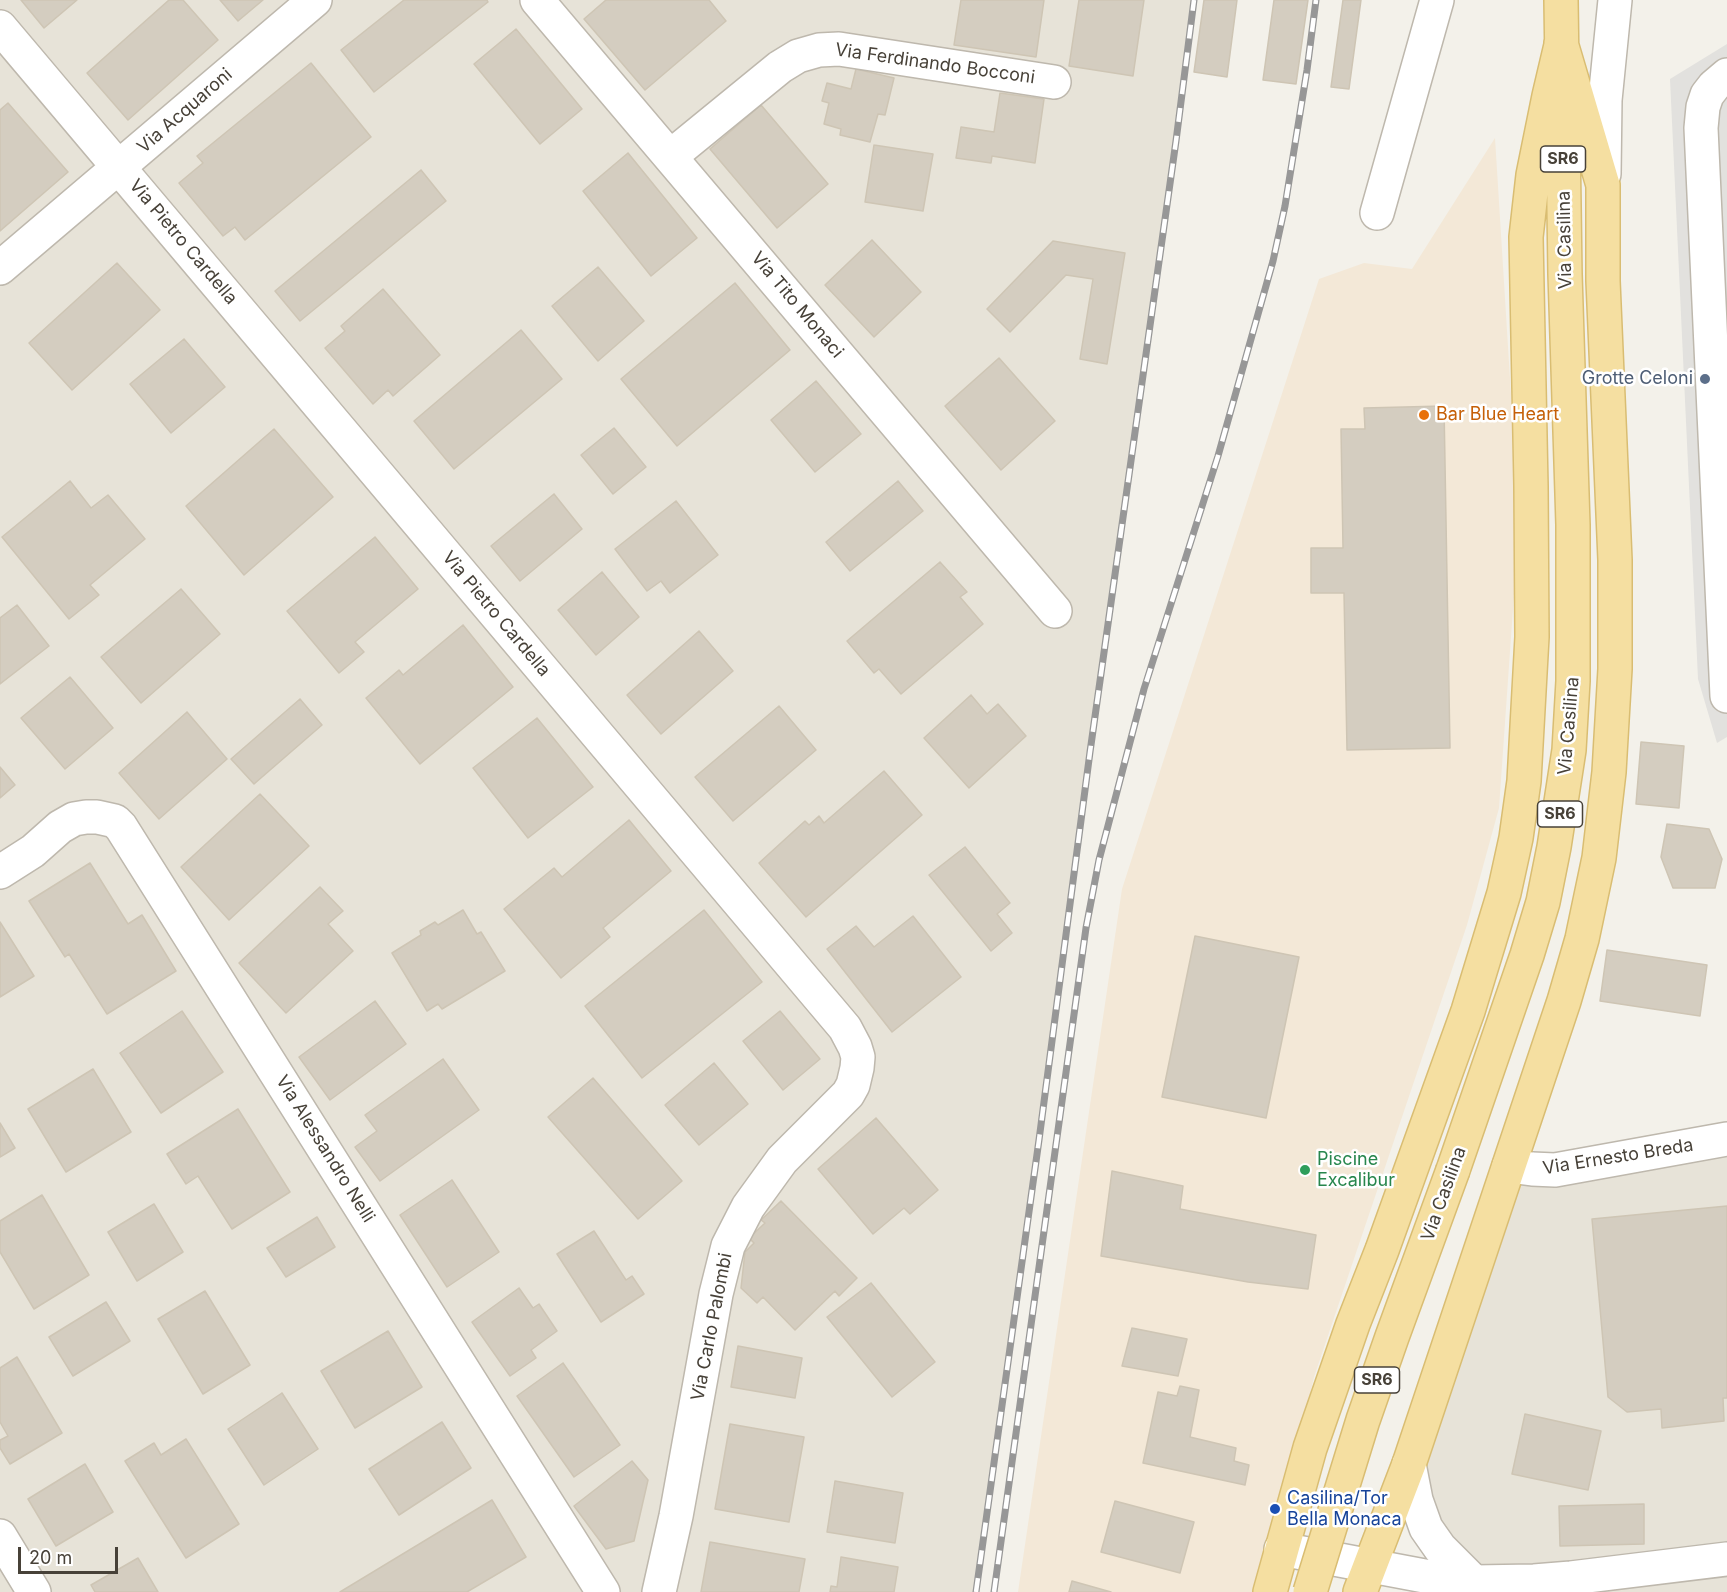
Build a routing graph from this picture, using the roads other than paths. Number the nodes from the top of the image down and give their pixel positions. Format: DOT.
graph roads {
  1 [pos="315,0"];
  2 [pos="537,0"];
  3 [pos="1437,0"];
  4 [pos="1561,0"];
  5 [pos="1615,0"];
  6 [pos="0,27"];
  7 [pos="1561,43"];
  8 [pos="1727,75"];
  9 [pos="1054,82"];
  10 [pos="671,156"];
  11 [pos="120,167"];
  12 [pos="1603,184"];
  13 [pos="1377,213"];
  14 [pos="0,267"];
  15 [pos="1055,611"];
  16 [pos="1727,696"];
  17 [pos="0,872"];
  18 [pos="857,1068"];
  19 [pos="1727,1139"];
  20 [pos="1509,1166"];
  21 [pos="1409,1464"];
  22 [pos="0,1536"];
  23 [pos="1281,1549"];
  24 [pos="1727,1559"];
  25 [pos="1365,1579"];
  26 [pos="1474,1582"];
  27 [pos="1436,1585"];
  28 [pos="34,1592"];
  29 [pos="603,1592"];
  30 [pos="659,1592"];
  31 [pos="1270,1592"];
  32 [pos="1310,1592"];
  1 -- 11 [label="street, Via Acquaroni"];
  2 -- 10 [label="street, Via Tito Monaci"];
  3 -- 13 [label="street"];
  4 -- 7 [label="main road, Via Casilina / SR6"];
  5 -- 12 [label="street"];
  6 -- 11 [label="street, Via Pietro Cardella"];
  7 -- 12 [label="main road"];
  7 -- 23 [label="main road"];
  7 -- 32 [label="main road, Via Casilina / SR6, bridge"];
  8 -- 16 [label="street"];
  9 -- 10 [label="street, Via Ferdinando Bocconi"];
  10 -- 15 [label="street, Via Tito Monaci"];
  11 -- 14 [label="street, Via Acquaroni"];
  11 -- 18 [label="street, Via Pietro Cardella"];
  12 -- 20 [label="main road"];
  17 -- 29 [label="street, Via Alessandro Nelli"];
  18 -- 30 [label="street, Via Carlo Palombi"];
  19 -- 20 [label="street, Via Ernesto Breda"];
  20 -- 21 [label="main road"];
  21 -- 25 [label="main road"];
  21 -- 26 [label="street"];
  22 -- 28 [label="street"];
  23 -- 25 [label="street"];
  23 -- 31 [label="main road"];
  24 -- 26 [label="street"];
  25 -- 27 [label="street"];
  26 -- 27 [label="street"];
}
